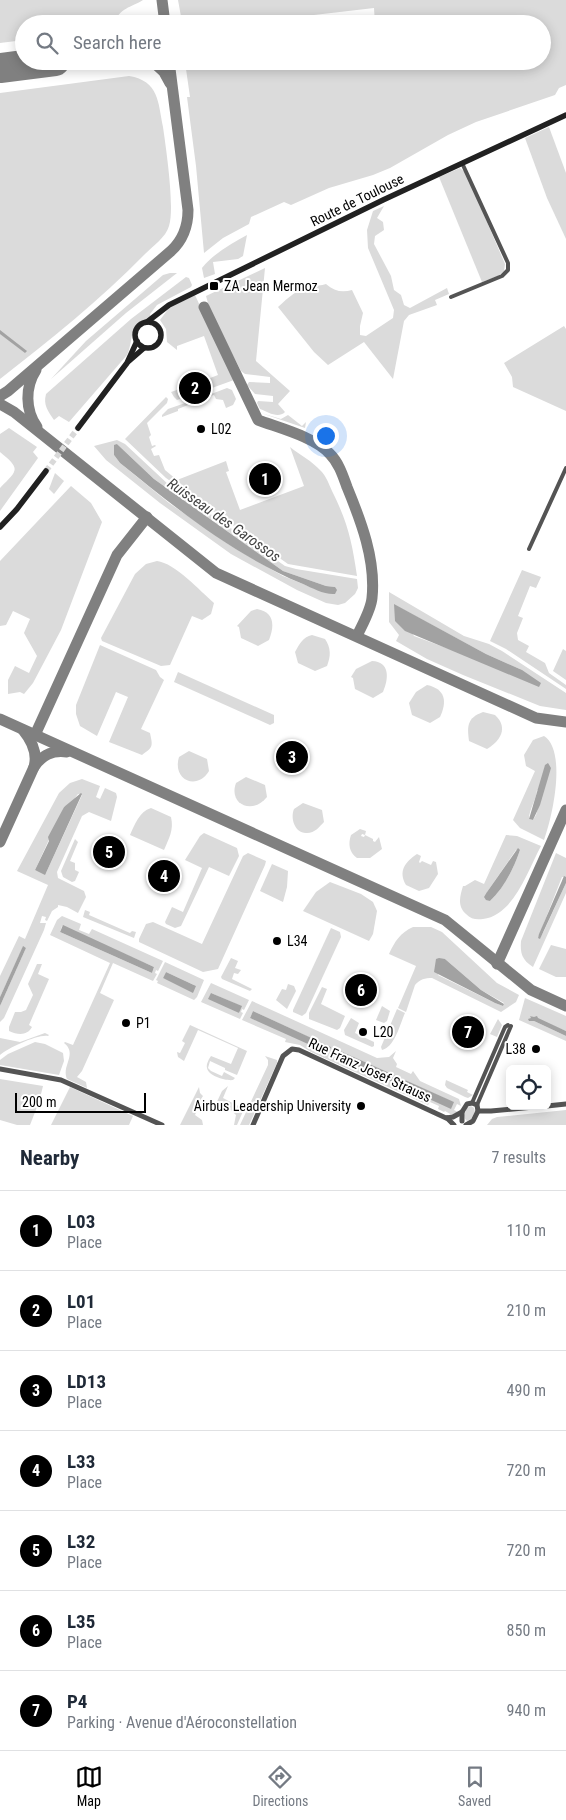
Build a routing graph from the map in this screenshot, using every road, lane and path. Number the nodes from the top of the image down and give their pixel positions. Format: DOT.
graph roads {
  1 [pos="566,115"];
  2 [pos="462,163"];
  3 [pos="451,297"];
  4 [pos="160,310"];
  5 [pos="147,322"];
  6 [pos="158,327"];
  7 [pos="137,341"];
  8 [pos="144,348"];
  9 [pos="127,363"];
  10 [pos="78,428"];
  11 [pos="566,468"];
  12 [pos="46,471"];
  13 [pos="0,527"];
  14 [pos="529,549"];
  15 [pos="510,1026"];
  16 [pos="0,1069"];
  17 [pos="566,1104"];
  18 [pos="476,1106"];
  19 [pos="551,1106"];
  20 [pos="506,1110"];
  21 [pos="462,1112"];
  22 [pos="448,1119"];
  23 [pos="464,1123"];
  24 [pos="162,1125"];
  25 [pos="253,1125"];
  26 [pos="454,1125"];
  1 -- 2 [label="main road, Route de Toulouse"];
  2 -- 3 [label="street"];
  2 -- 4 [label="main road, Route de Toulouse"];
  4 -- 5 [label="main road, Route de Toulouse"];
  4 -- 6 [label="main road"];
  5 -- 6 [label="main road"];
  5 -- 7 [label="main road"];
  6 -- 8 [label="main road"];
  7 -- 8 [label="main road"];
  7 -- 9 [label="main road"];
  8 -- 9 [label="main road"];
  9 -- 10 [label="main road"];
  11 -- 14 [label="street"];
  12 -- 13 [label="main road"];
  15 -- 18 [label="street"];
  16 -- 24 [label="street"];
  17 -- 19 [label="street"];
  18 -- 20 [label="street"];
  18 -- 21 [label="street"];
  18 -- 23 [label="street"];
  21 -- 22 [label="street"];
  21 -- 23 [label="street"];
  22 -- 23 [label="street"];
  22 -- 25 [label="street, Rue Franz Josef Strauss"];
  22 -- 26 [label="street"];
}
